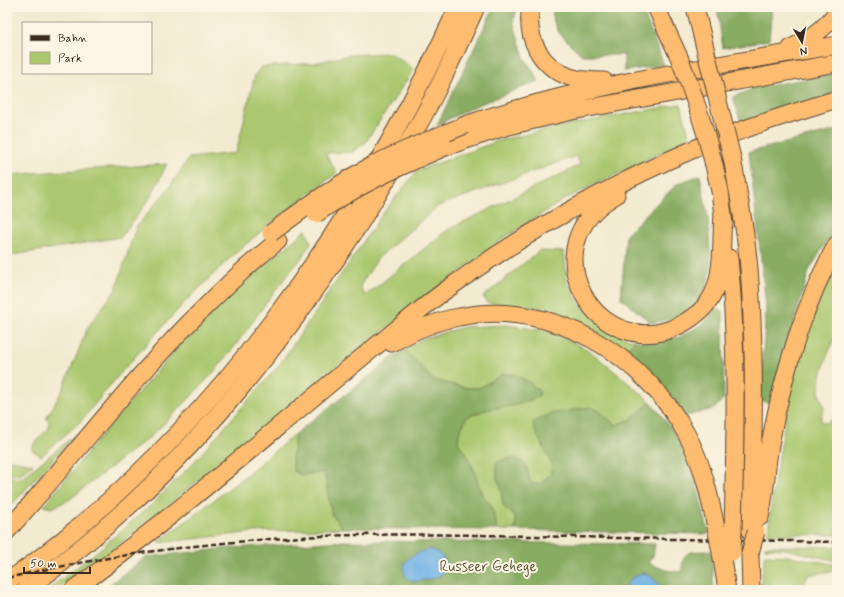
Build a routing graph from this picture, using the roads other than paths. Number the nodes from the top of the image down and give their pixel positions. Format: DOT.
graph roads {
  1 [pos="458,7"];
  2 [pos="476,7"];
  3 [pos="531,7"];
  4 [pos="651,7"];
  5 [pos="656,7"];
  6 [pos="695,7"];
  7 [pos="706,7"];
  8 [pos="837,11"];
  9 [pos="666,28"];
  10 [pos="837,45"];
  11 [pos="706,52"];
  12 [pos="767,57"];
  13 [pos="837,63"];
  14 [pos="652,77"];
  15 [pos="837,99"];
  16 [pos="695,148"];
  17 [pos="723,214"];
  18 [pos="275,237"];
  19 [pos="837,244"];
  20 [pos="347,369"];
  21 [pos="7,532"];
  22 [pos="725,532"];
  23 [pos="753,532"];
  24 [pos="727,552"];
  25 [pos="7,582"];
  26 [pos="25,590"];
  27 [pos="73,590"];
  28 [pos="727,590"];
  29 [pos="732,590"];
  30 [pos="750,590"];
  1 -- 25 [label="highway"];
  2 -- 26 [label="highway"];
  3 -- 14 [label="highway"];
  4 -- 9 [label="highway"];
  5 -- 9 [label="highway"];
  6 -- 11 [label="highway"];
  7 -- 11 [label="highway"];
  8 -- 12 [label="highway"];
  9 -- 17 [label="highway, bridge"];
  10 -- 12 [label="highway"];
  11 -- 23 [label="highway, bridge"];
  12 -- 14 [label="highway"];
  13 -- 18 [label="highway, bridge"];
  14 -- 18 [label="highway, bridge"];
  15 -- 16 [label="highway"];
  16 -- 17 [label="highway"];
  16 -- 20 [label="highway"];
  17 -- 22 [label="highway"];
  18 -- 21 [label="highway"];
  19 -- 23 [label="highway"];
  20 -- 22 [label="highway"];
  20 -- 27 [label="highway"];
  22 -- 24 [label="highway, bridge"];
  23 -- 30 [label="highway, bridge"];
  24 -- 28 [label="highway"];
  24 -- 29 [label="highway"];
}
